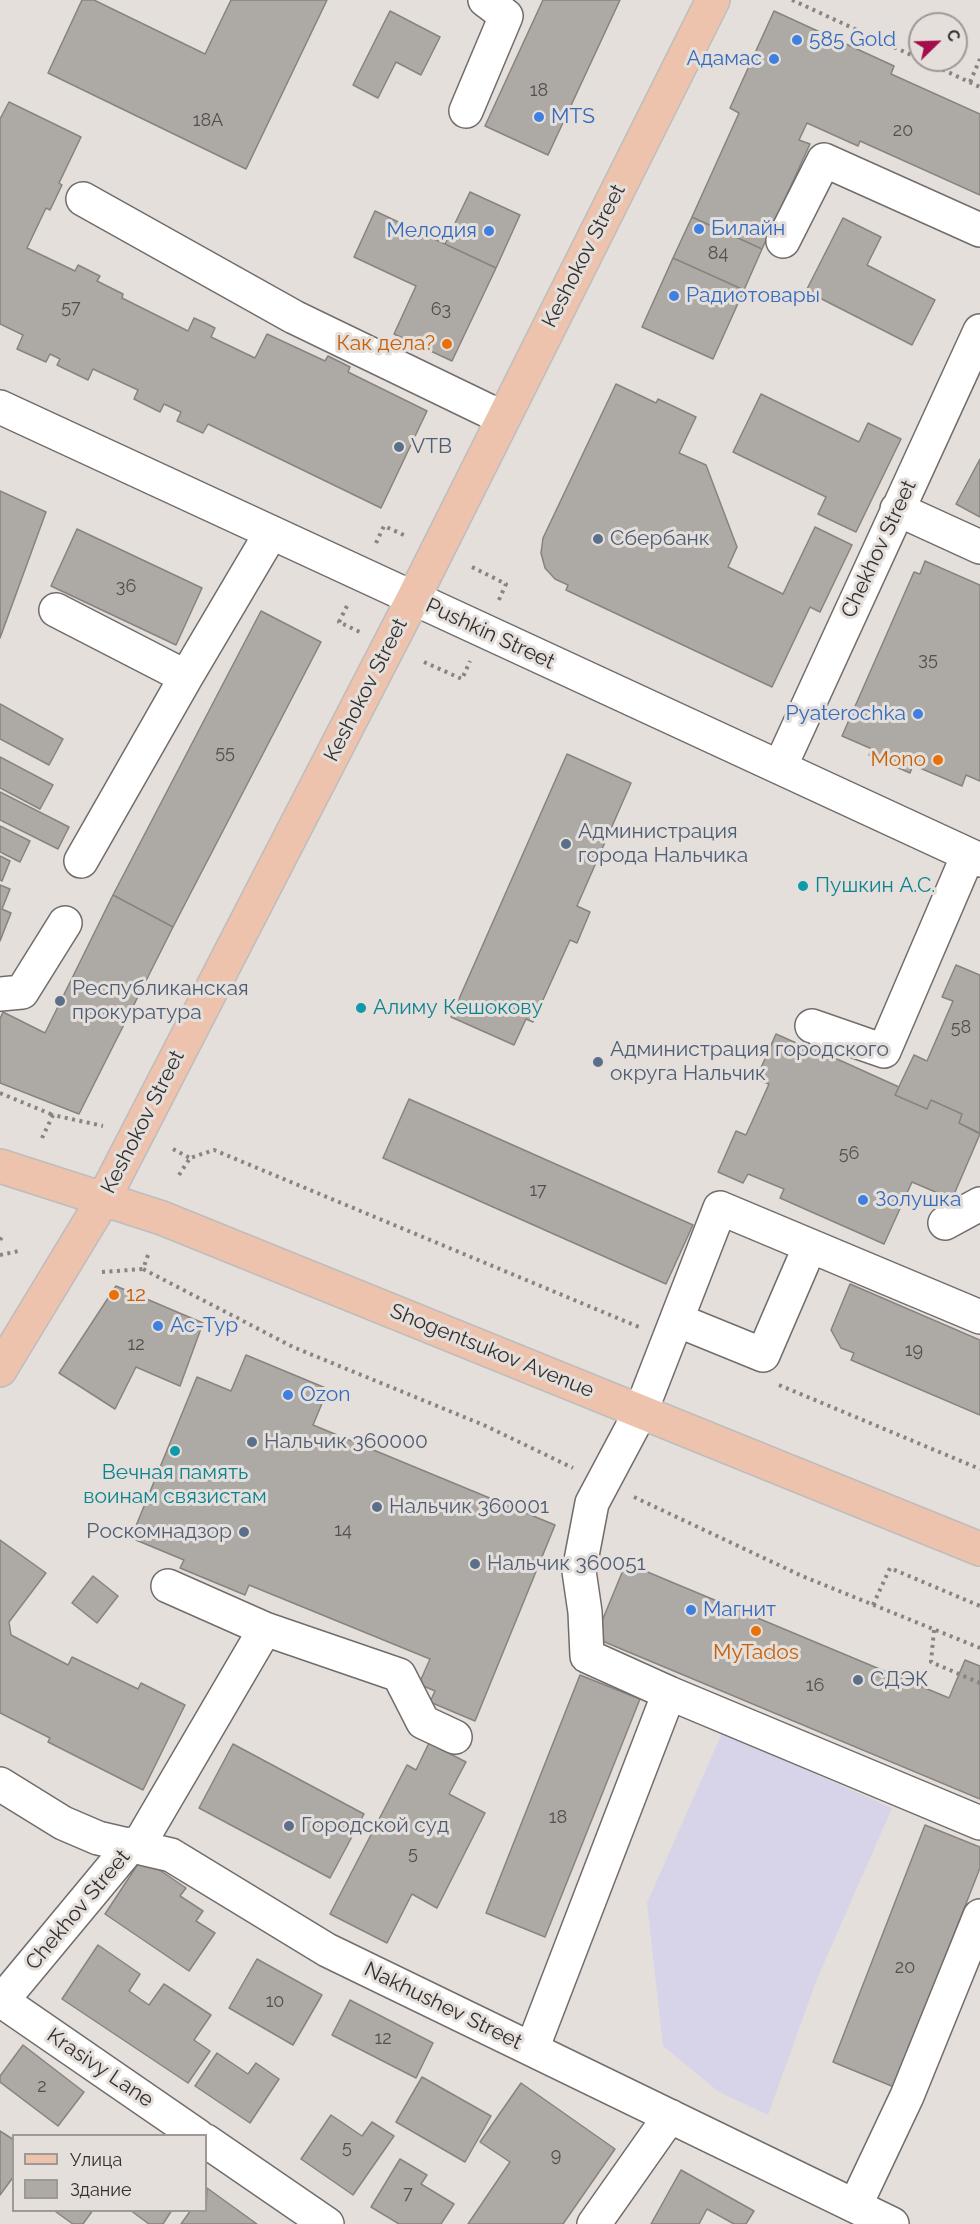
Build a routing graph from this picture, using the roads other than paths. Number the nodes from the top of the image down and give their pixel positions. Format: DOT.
graph roads {
  1 [pos="485,0"];
  2 [pos="712,0"];
  3 [pos="466,111"];
  4 [pos="83,198"];
  5 [pos="980,230"];
  6 [pos="783,241"];
  7 [pos="980,331"];
  8 [pos="0,407"];
  9 [pos="503,418"];
  10 [pos="897,509"];
  11 [pos="271,533"];
  12 [pos="980,547"];
  13 [pos="413,598"];
  14 [pos="56,610"];
  15 [pos="186,677"];
  16 [pos="780,767"];
  17 [pos="974,858"];
  18 [pos="81,861"];
  19 [pos="65,923"];
  20 [pos="0,994"];
  21 [pos="812,1026"];
  22 [pos="0,1166"];
  23 [pos="103,1200"];
  24 [pos="980,1204"];
  25 [pos="945,1223"];
  26 [pos="810,1246"];
  27 [pos="980,1317"];
  28 [pos="673,1330"];
  29 [pos="0,1370"];
  30 [pos="641,1412"];
  31 [pos="980,1549"];
  32 [pos="168,1586"];
  33 [pos="265,1629"];
  34 [pos="669,1694"];
  35 [pos="455,1737"];
  36 [pos="0,1784"];
  37 [pos="980,1823"];
  38 [pos="135,1845"];
  39 [pos="980,1916"];
  40 [pos="1,2002"];
  41 [pos="532,2049"];
  42 [pos="670,2116"];
  43 [pos="195,2134"];
  44 [pos="207,2141"];
  45 [pos="855,2206"];
  46 [pos="327,2224"];
  47 [pos="594,2224"];
  48 [pos="892,2224"];
  1 -- 3 [label="street"];
  2 -- 9 [label="main road, Keshokov Street"];
  4 -- 9 [label="street"];
  5 -- 6 [label="street"];
  7 -- 10 [label="street, Chekhov Street"];
  8 -- 11 [label="street, Pushkin Street"];
  9 -- 13 [label="main road, Keshokov Street"];
  10 -- 12 [label="street"];
  10 -- 16 [label="street, Chekhov Street"];
  11 -- 13 [label="street, Pushkin Street"];
  11 -- 15 [label="street"];
  13 -- 16 [label="street, Pushkin Street"];
  13 -- 23 [label="main road, Keshokov Street"];
  14 -- 15 [label="street"];
  15 -- 18 [label="street"];
  16 -- 17 [label="street, Pushkin Street"];
  17 -- 21 [label="street"];
  19 -- 20 [label="street"];
  22 -- 23 [label="main road, Shogentsukov Avenue"];
  23 -- 29 [label="main road, Keshokov Street"];
  23 -- 30 [label="main road, Shogentsukov Avenue"];
  24 -- 25 [label="street"];
  26 -- 27 [label="street"];
  26 -- 28 [label="street"];
  26 -- 28 [label="street"];
  28 -- 30 [label="street"];
  30 -- 31 [label="main road, Shogentsukov Avenue"];
  30 -- 34 [label="street"];
  32 -- 33 [label="street"];
  33 -- 35 [label="street"];
  33 -- 38 [label="street, Chekhov Street"];
  34 -- 37 [label="street"];
  34 -- 41 [label="street"];
  36 -- 38 [label="street, Nakhushev Street"];
  38 -- 40 [label="street, Chekhov Street"];
  38 -- 41 [label="street, Nakhushev Street"];
  39 -- 45 [label="street"];
  40 -- 43 [label="street, Krasivy Lane"];
  41 -- 42 [label="street, Nakhushev Street"];
  42 -- 45 [label="street, Nakhushev Street"];
  42 -- 47 [label="street"];
  44 -- 46 [label="street"];
  45 -- 48 [label="street, Nakhushev Street"];
}
